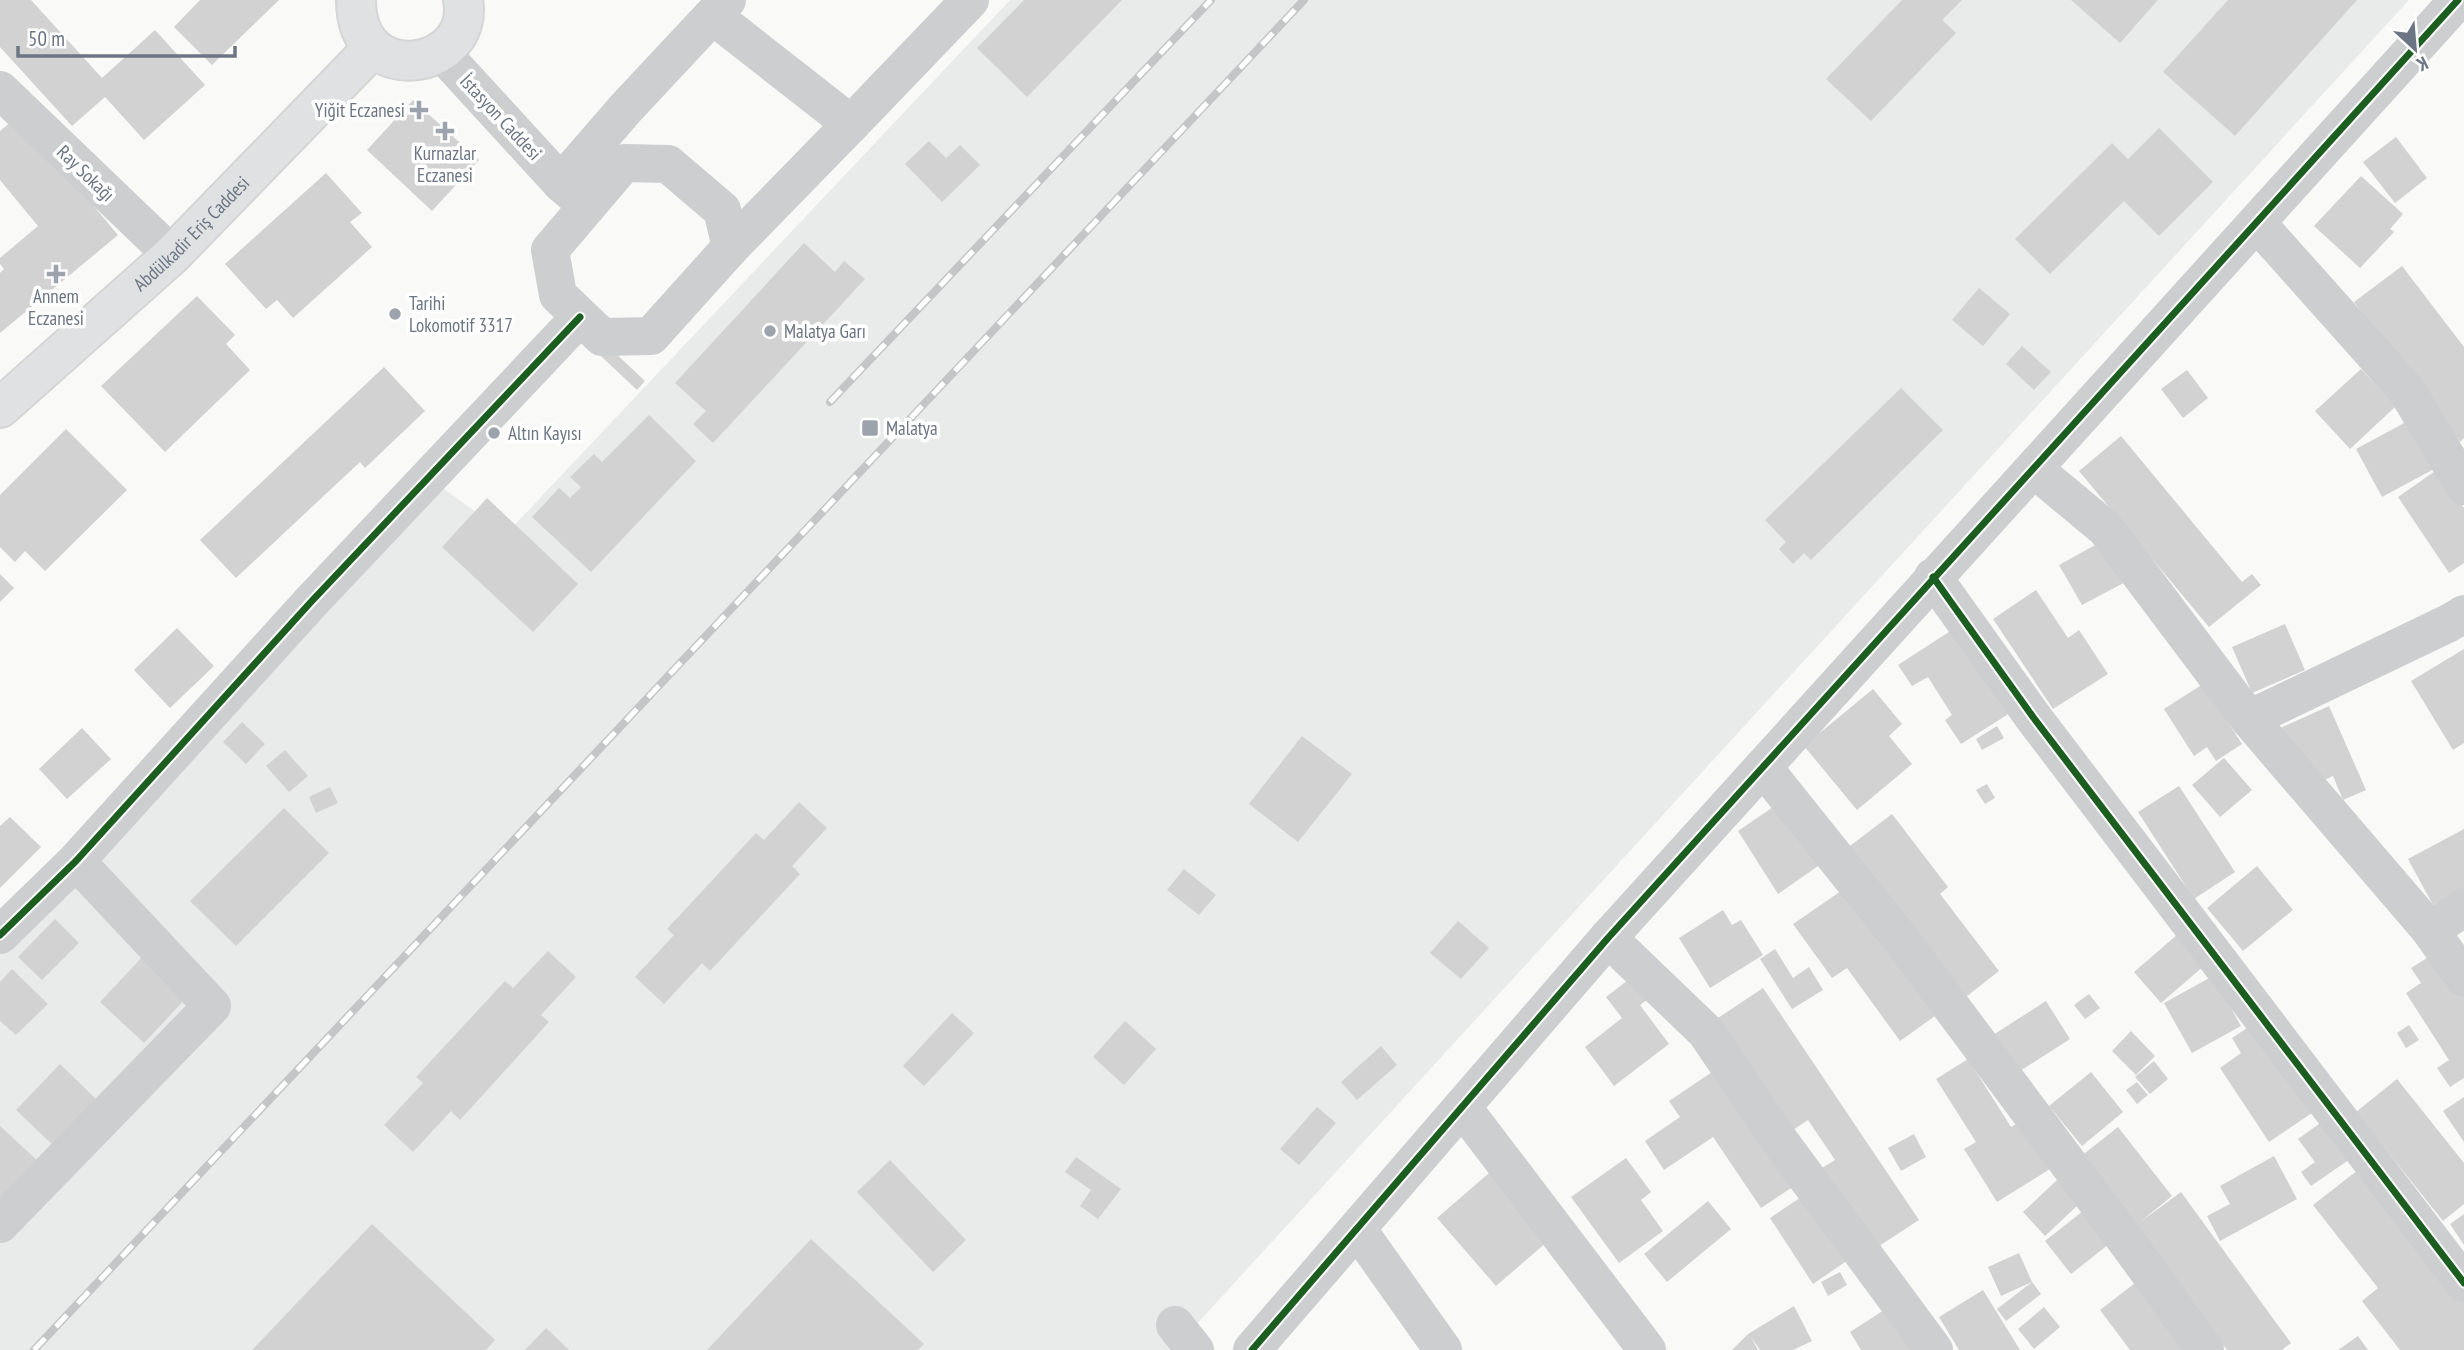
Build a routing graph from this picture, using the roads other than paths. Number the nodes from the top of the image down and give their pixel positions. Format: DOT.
graph roads {
  1 [pos="356,0"];
  2 [pos="463,0"];
  3 [pos="970,0"];
  4 [pos="2458,0"];
  5 [pos="720,8"];
  6 [pos="373,48"];
  7 [pos="441,52"];
  8 [pos="0,90"];
  9 [pos="851,124"];
  10 [pos="575,194"];
  11 [pos="2256,223"];
  12 [pos="731,247"];
  13 [pos="172,255"];
  14 [pos="580,317"];
  15 [pos="0,408"];
  16 [pos="2034,469"];
  17 [pos="2464,486"];
  18 [pos="1933,578"];
  19 [pos="2464,614"];
  20 [pos="2249,719"];
  21 [pos="1763,767"];
  22 [pos="76,861"];
  23 [pos="2464,908"];
  24 [pos="2430,930"];
  25 [pos="0,935"];
  26 [pos="1608,939"];
  27 [pos="2464,978"];
  28 [pos="1463,1108"];
  29 [pos="0,1224"];
  30 [pos="1358,1230"];
  31 [pos="2464,1283"];
  32 [pos="1252,1350"];
  33 [pos="1443,1350"];
  34 [pos="1647,1350"];
  35 [pos="1934,1350"];
  36 [pos="2205,1350"];
  1 -- 6 [label="main road"];
  2 -- 7 [label="main road"];
  3 -- 9 [label="street"];
  4 -- 11 [label="street"];
  5 -- 9 [label="street"];
  5 -- 10 [label="street"];
  6 -- 7 [label="main road"];
  6 -- 13 [label="main road, Abdülkadir Eriş Caddesi"];
  7 -- 10 [label="street, İstasyon Caddesi"];
  8 -- 13 [label="street, Ray Sokağı"];
  9 -- 12 [label="street"];
  10 -- 12 [label="street"];
  10 -- 14 [label="street"];
  11 -- 16 [label="street"];
  11 -- 17 [label="street"];
  12 -- 14 [label="street"];
  13 -- 15 [label="main road, Abdülkadir Eriş Caddesi"];
  14 -- 22 [label="street"];
  16 -- 18 [label="street"];
  16 -- 20 [label="street"];
  18 -- 21 [label="street"];
  18 -- 31 [label="street"];
  19 -- 20 [label="street"];
  20 -- 24 [label="street"];
  21 -- 26 [label="street"];
  21 -- 36 [label="street"];
  22 -- 25 [label="street"];
  22 -- 29 [label="street"];
  23 -- 24 [label="street"];
  24 -- 27 [label="street"];
  26 -- 28 [label="street"];
  26 -- 35 [label="street"];
  28 -- 30 [label="street"];
  28 -- 34 [label="street"];
  30 -- 32 [label="street"];
  30 -- 33 [label="street"];
}
